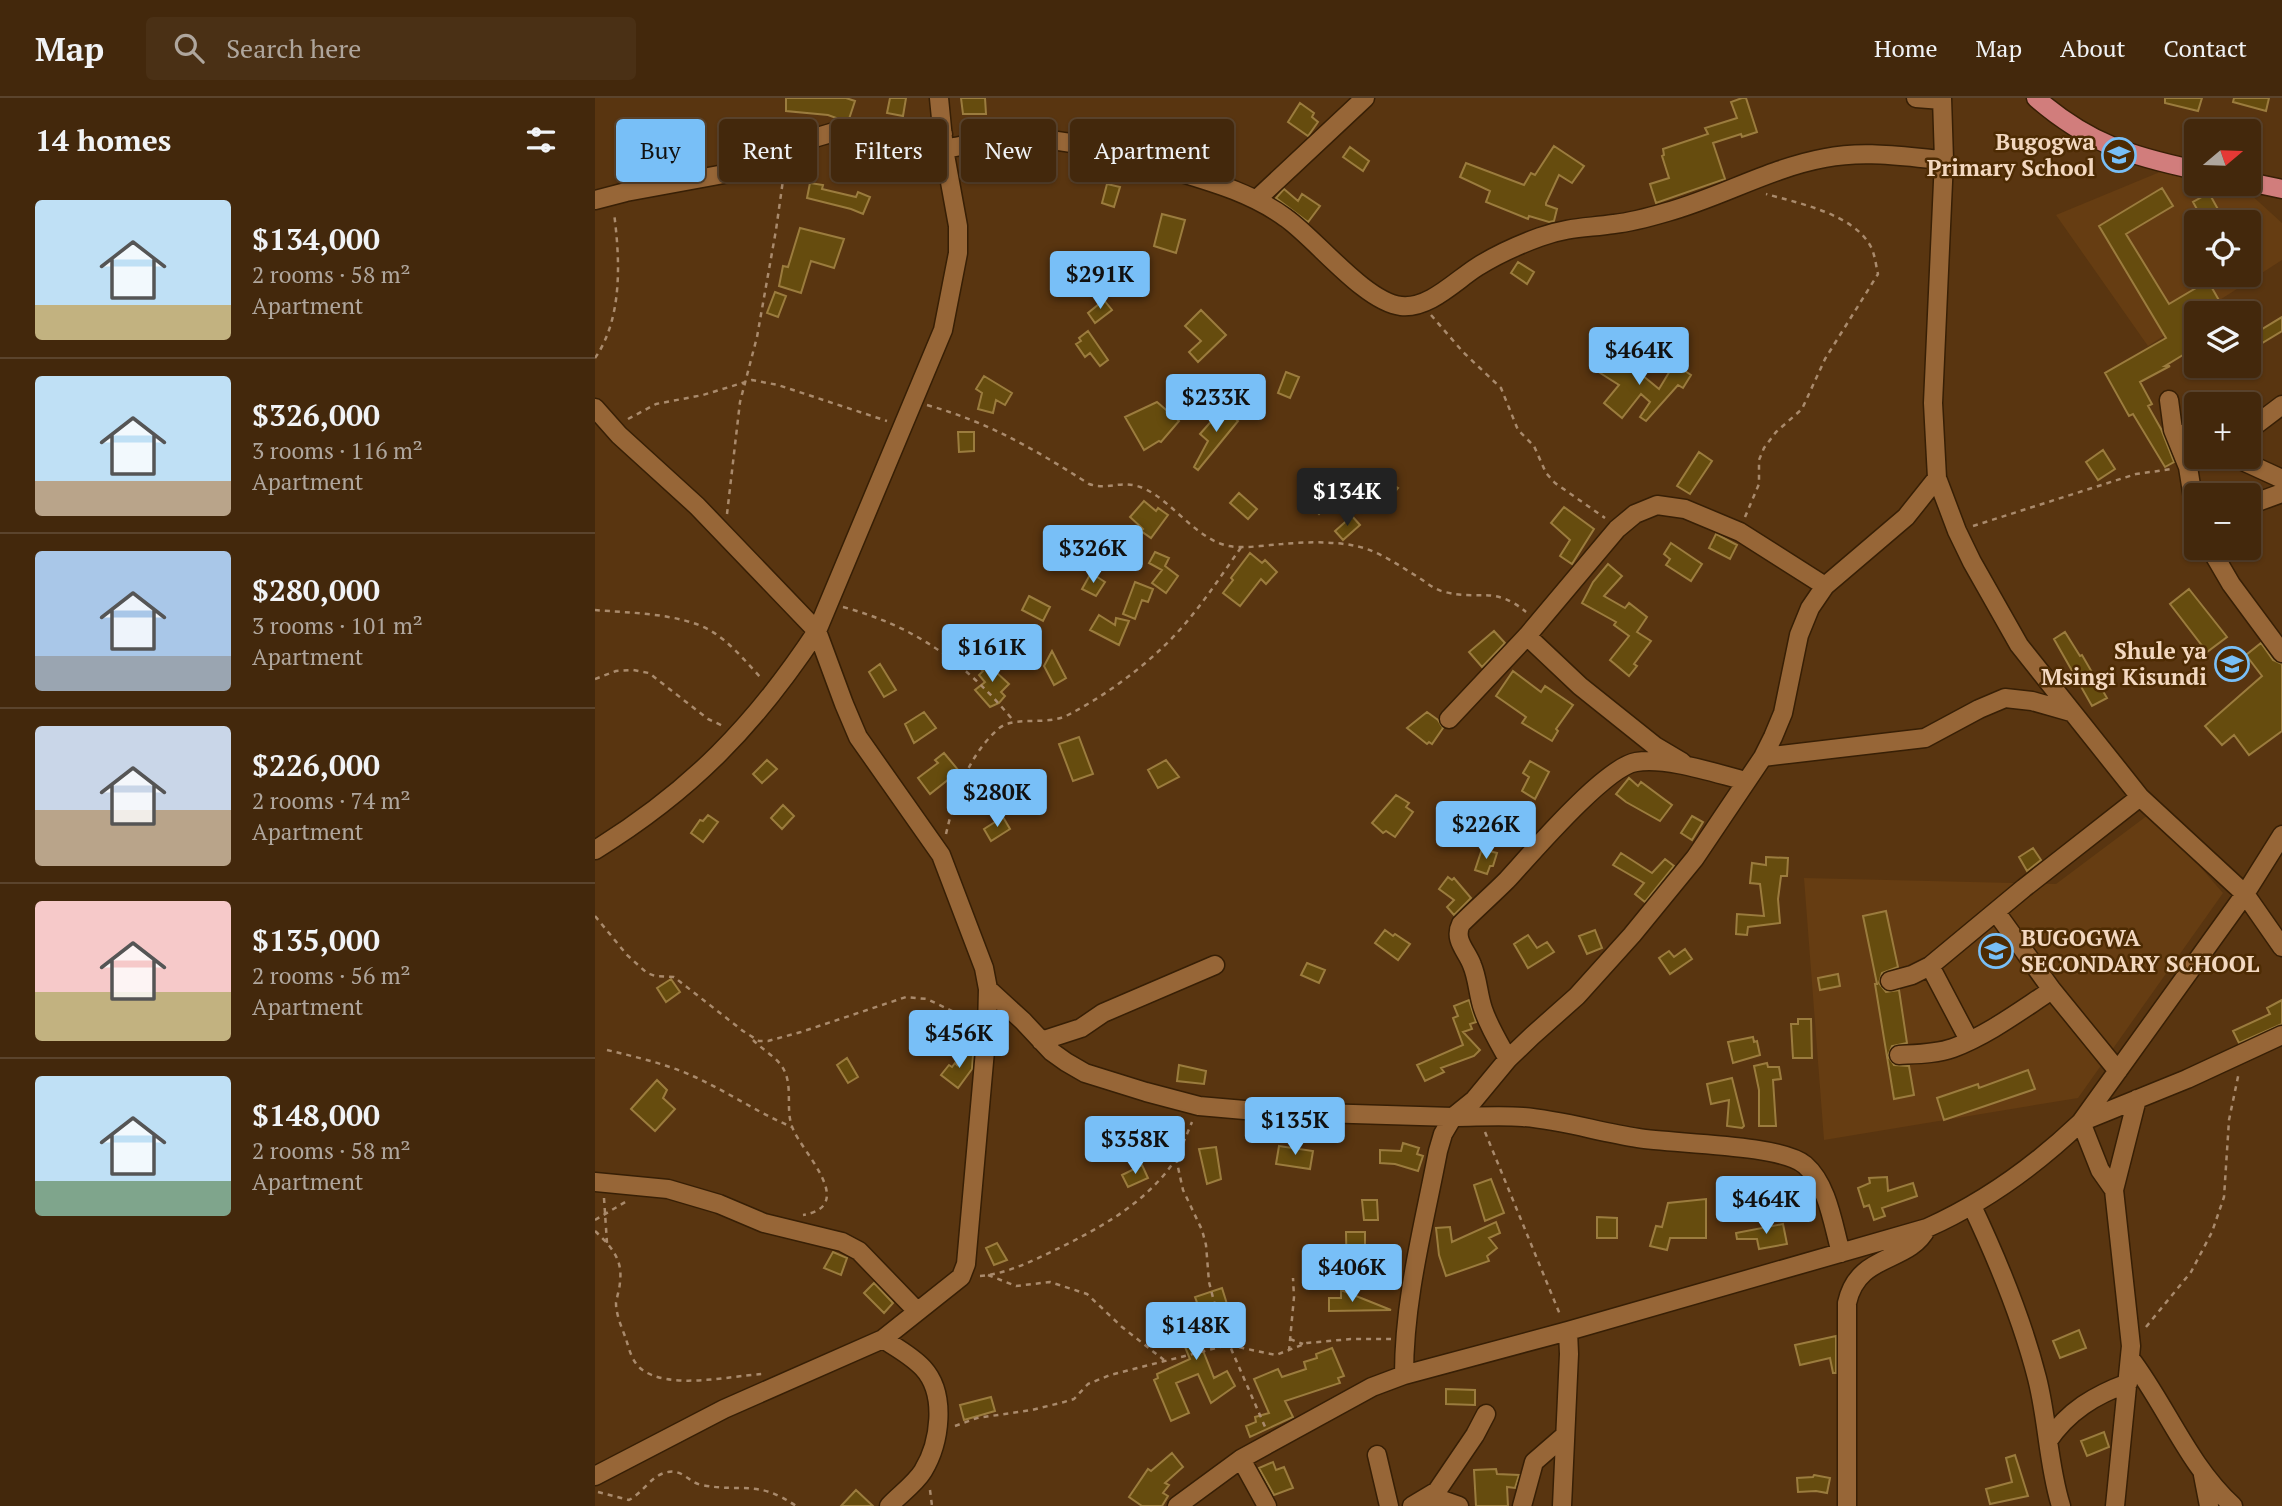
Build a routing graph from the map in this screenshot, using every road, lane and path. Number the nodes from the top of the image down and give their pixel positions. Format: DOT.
graph roads {
  1 [pos="939,98"];
  2 [pos="1365,98"];
  3 [pos="1916,98"];
  4 [pos="2036,98"];
  5 [pos="1942,99"];
  6 [pos="941,119"];
  7 [pos="947,142"];
  8 [pos="1944,160"];
  9 [pos="947,164"];
  10 [pos="2184,167"];
  11 [pos="719,175"];
  12 [pos="782,182"];
  13 [pos="2261,184"];
  14 [pos="1739,186"];
  15 [pos="2282,189"];
  16 [pos="604,198"];
  17 [pos="1257,199"];
  18 [pos="1418,304"];
  19 [pos="595,358"];
  20 [pos="746,380"];
  21 [pos="2169,400"];
  22 [pos="914,401"];
  23 [pos="2282,405"];
  24 [pos="601,415"];
  25 [pos="2261,421"];
  26 [pos="904,426"];
  27 [pos="2173,430"];
  28 [pos="2184,435"];
  29 [pos="2184,457"];
  30 [pos="2184,468"];
  31 [pos="2260,469"];
  32 [pos="1937,478"];
  33 [pos="2282,479"];
  34 [pos="2282,494"];
  35 [pos="2261,501"];
  36 [pos="1617,529"];
  37 [pos="1957,531"];
  38 [pos="1740,532"];
  39 [pos="724,533"];
  40 [pos="1242,546"];
  41 [pos="2217,560"];
  42 [pos="1825,586"];
  43 [pos="829,604"];
  44 [pos="595,610"];
  45 [pos="1533,629"];
  46 [pos="817,631"];
  47 [pos="2282,653"];
  48 [pos="595,679"];
  49 [pos="775,691"];
  50 [pos="2071,712"];
  51 [pos="1449,719"];
  52 [pos="1013,720"];
  53 [pos="740,733"];
  54 [pos="1763,757"];
  55 [pos="1698,770"];
  56 [pos="1746,781"];
  57 [pos="2140,797"];
  58 [pos="2282,835"];
  59 [pos="595,850"];
  60 [pos="941,855"];
  61 [pos="2245,894"];
  62 [pos="1996,912"];
  63 [pos="595,916"];
  64 [pos="2282,947"];
  65 [pos="1215,965"];
  66 [pos="1930,966"];
  67 [pos="1890,981"];
  68 [pos="988,989"];
  69 [pos="2052,990"];
  70 [pos="987,1028"];
  71 [pos="2282,1035"];
  72 [pos="751,1037"];
  73 [pos="1041,1041"];
  74 [pos="1969,1041"];
  75 [pos="607,1050"];
  76 [pos="1899,1055"];
  77 [pos="2242,1055"];
  78 [pos="1509,1059"];
  79 [pos="2118,1071"];
  80 [pos="2137,1099"];
  81 [pos="1199,1106"];
  82 [pos="1453,1117"];
  83 [pos="1478,1117"];
  84 [pos="2081,1122"];
  85 [pos="792,1127"];
  86 [pos="1176,1158"];
  87 [pos="595,1182"];
  88 [pos="640,1185"];
  89 [pos="2114,1190"];
  90 [pos="1972,1206"];
  91 [pos="606,1216"];
  92 [pos="794,1216"];
  93 [pos="595,1220"];
  94 [pos="1927,1228"];
  95 [pos="595,1231"];
  96 [pos="607,1243"];
  97 [pos="1841,1253"];
  98 [pos="988,1275"];
  99 [pos="961,1277"];
  100 [pos="1293,1278"];
  101 [pos="917,1311"];
  102 [pos="1568,1331"];
  103 [pos="1289,1338"];
  104 [pos="883,1339"];
  105 [pos="1404,1339"];
  106 [pos="1303,1344"];
  107 [pos="1228,1345"];
  108 [pos="2130,1350"];
  109 [pos="1289,1352"];
  110 [pos="1164,1360"];
  111 [pos="769,1373"];
  112 [pos="1404,1375"];
  113 [pos="2128,1383"];
  114 [pos="1486,1415"];
  115 [pos="1564,1436"];
  116 [pos="935,1439"];
  117 [pos="1272,1441"];
  118 [pos="2048,1441"];
  119 [pos="1377,1455"];
  120 [pos="1241,1459"];
  121 [pos="2203,1471"];
  122 [pos="595,1476"];
  123 [pos="595,1491"];
  124 [pos="1431,1496"];
  125 [pos="796,1506"];
  126 [pos="889,1506"];
  127 [pos="1177,1506"];
  128 [pos="1267,1506"];
  129 [pos="1389,1506"];
  130 [pos="1412,1506"];
  131 [pos="1459,1506"];
  132 [pos="1522,1506"];
  133 [pos="1562,1506"];
  134 [pos="1847,1506"];
  135 [pos="2061,1506"];
  136 [pos="2115,1506"];
  137 [pos="2209,1506"];
  138 [pos="2233,1506"];
  1 -- 6 [label="street"];
  2 -- 17 [label="street"];
  3 -- 5 [label="street"];
  4 -- 10 [label="main road"];
  5 -- 8 [label="street"];
  7 -- 17 [label="street"];
  8 -- 14 [label="street"];
  8 -- 32 [label="street"];
  9 -- 22 [label="street"];
  11 -- 16 [label="street"];
  12 -- 20 [label="path"];
  13 -- 15 [label="main road"];
  14 -- 18 [label="street"];
  14 -- 38 [label="path"];
  16 -- 19 [label="path"];
  17 -- 18 [label="street"];
  18 -- 36 [label="path"];
  20 -- 24 [label="path"];
  20 -- 26 [label="path"];
  20 -- 39 [label="path"];
  21 -- 27 [label="street"];
  22 -- 26 [label="street"];
  22 -- 40 [label="path"];
  23 -- 25 [label="street"];
  24 -- 39 [label="street"];
  26 -- 43 [label="street"];
  27 -- 28 [label="street"];
  27 -- 29 [label="street"];
  30 -- 37 [label="path"];
  31 -- 33 [label="street"];
  32 -- 37 [label="street"];
  32 -- 42 [label="street"];
  34 -- 35 [label="street"];
  36 -- 38 [label="street"];
  36 -- 45 [label="street"];
  37 -- 50 [label="street"];
  38 -- 42 [label="street"];
  39 -- 46 [label="street"];
  40 -- 45 [label="path"];
  40 -- 52 [label="path"];
  41 -- 47 [label="street"];
  42 -- 54 [label="street"];
  43 -- 46 [label="street"];
  43 -- 52 [label="path"];
  44 -- 49 [label="path"];
  45 -- 51 [label="street"];
  45 -- 55 [label="street"];
  46 -- 49 [label="street"];
  46 -- 60 [label="street"];
  48 -- 53 [label="path"];
  49 -- 53 [label="street"];
  50 -- 54 [label="street"];
  50 -- 57 [label="street"];
  52 -- 60 [label="path"];
  53 -- 59 [label="street"];
  54 -- 56 [label="street"];
  55 -- 56 [label="street"];
  55 -- 78 [label="street"];
  56 -- 78 [label="street"];
  57 -- 61 [label="street"];
  57 -- 62 [label="street"];
  58 -- 61 [label="street"];
  60 -- 68 [label="street"];
  61 -- 64 [label="street"];
  61 -- 79 [label="street"];
  62 -- 66 [label="street"];
  62 -- 69 [label="street"];
  63 -- 72 [label="path"];
  65 -- 73 [label="street"];
  66 -- 67 [label="street"];
  66 -- 74 [label="street"];
  68 -- 70 [label="street"];
  68 -- 73 [label="street"];
  69 -- 74 [label="street"];
  69 -- 79 [label="street"];
  70 -- 72 [label="path"];
  70 -- 99 [label="street"];
  71 -- 77 [label="street"];
  72 -- 85 [label="path"];
  73 -- 81 [label="street"];
  74 -- 76 [label="street"];
  75 -- 85 [label="path"];
  77 -- 80 [label="street"];
  77 -- 108 [label="path"];
  78 -- 82 [label="street"];
  79 -- 84 [label="street"];
  80 -- 84 [label="street"];
  80 -- 89 [label="street"];
  81 -- 82 [label="street"];
  81 -- 86 [label="path"];
  82 -- 83 [label="street"];
  82 -- 105 [label="street"];
  83 -- 97 [label="street"];
  83 -- 102 [label="path"];
  84 -- 89 [label="street"];
  84 -- 90 [label="street"];
  85 -- 92 [label="path"];
  86 -- 98 [label="path"];
  86 -- 107 [label="path"];
  87 -- 88 [label="street"];
  88 -- 91 [label="path"];
  88 -- 101 [label="street"];
  89 -- 108 [label="street"];
  90 -- 94 [label="street"];
  90 -- 118 [label="street"];
  91 -- 93 [label="path"];
  91 -- 96 [label="path"];
  94 -- 97 [label="street"];
  94 -- 134 [label="street"];
  95 -- 96 [label="path"];
  96 -- 111 [label="path"];
  97 -- 102 [label="street"];
  98 -- 99 [label="path"];
  98 -- 110 [label="path"];
  99 -- 101 [label="street"];
  100 -- 103 [label="path"];
  101 -- 104 [label="street"];
  102 -- 112 [label="street"];
  102 -- 115 [label="street"];
  103 -- 106 [label="path"];
  103 -- 109 [label="path"];
  104 -- 116 [label="street"];
  104 -- 122 [label="street"];
  105 -- 106 [label="path"];
  105 -- 112 [label="street"];
  106 -- 109 [label="path"];
  107 -- 109 [label="path"];
  107 -- 110 [label="path"];
  107 -- 117 [label="path"];
  108 -- 113 [label="street"];
  108 -- 121 [label="street"];
  110 -- 116 [label="path"];
  112 -- 117 [label="street"];
  113 -- 118 [label="street"];
  113 -- 136 [label="street"];
  114 -- 124 [label="street"];
  115 -- 132 [label="street"];
  115 -- 133 [label="street"];
  116 -- 126 [label="street"];
  117 -- 120 [label="street"];
  118 -- 135 [label="street"];
  119 -- 129 [label="street"];
  120 -- 127 [label="street"];
  120 -- 128 [label="street"];
  121 -- 137 [label="street"];
  121 -- 138 [label="street"];
  123 -- 125 [label="path"];
  124 -- 130 [label="street"];
  124 -- 131 [label="street"];
}
